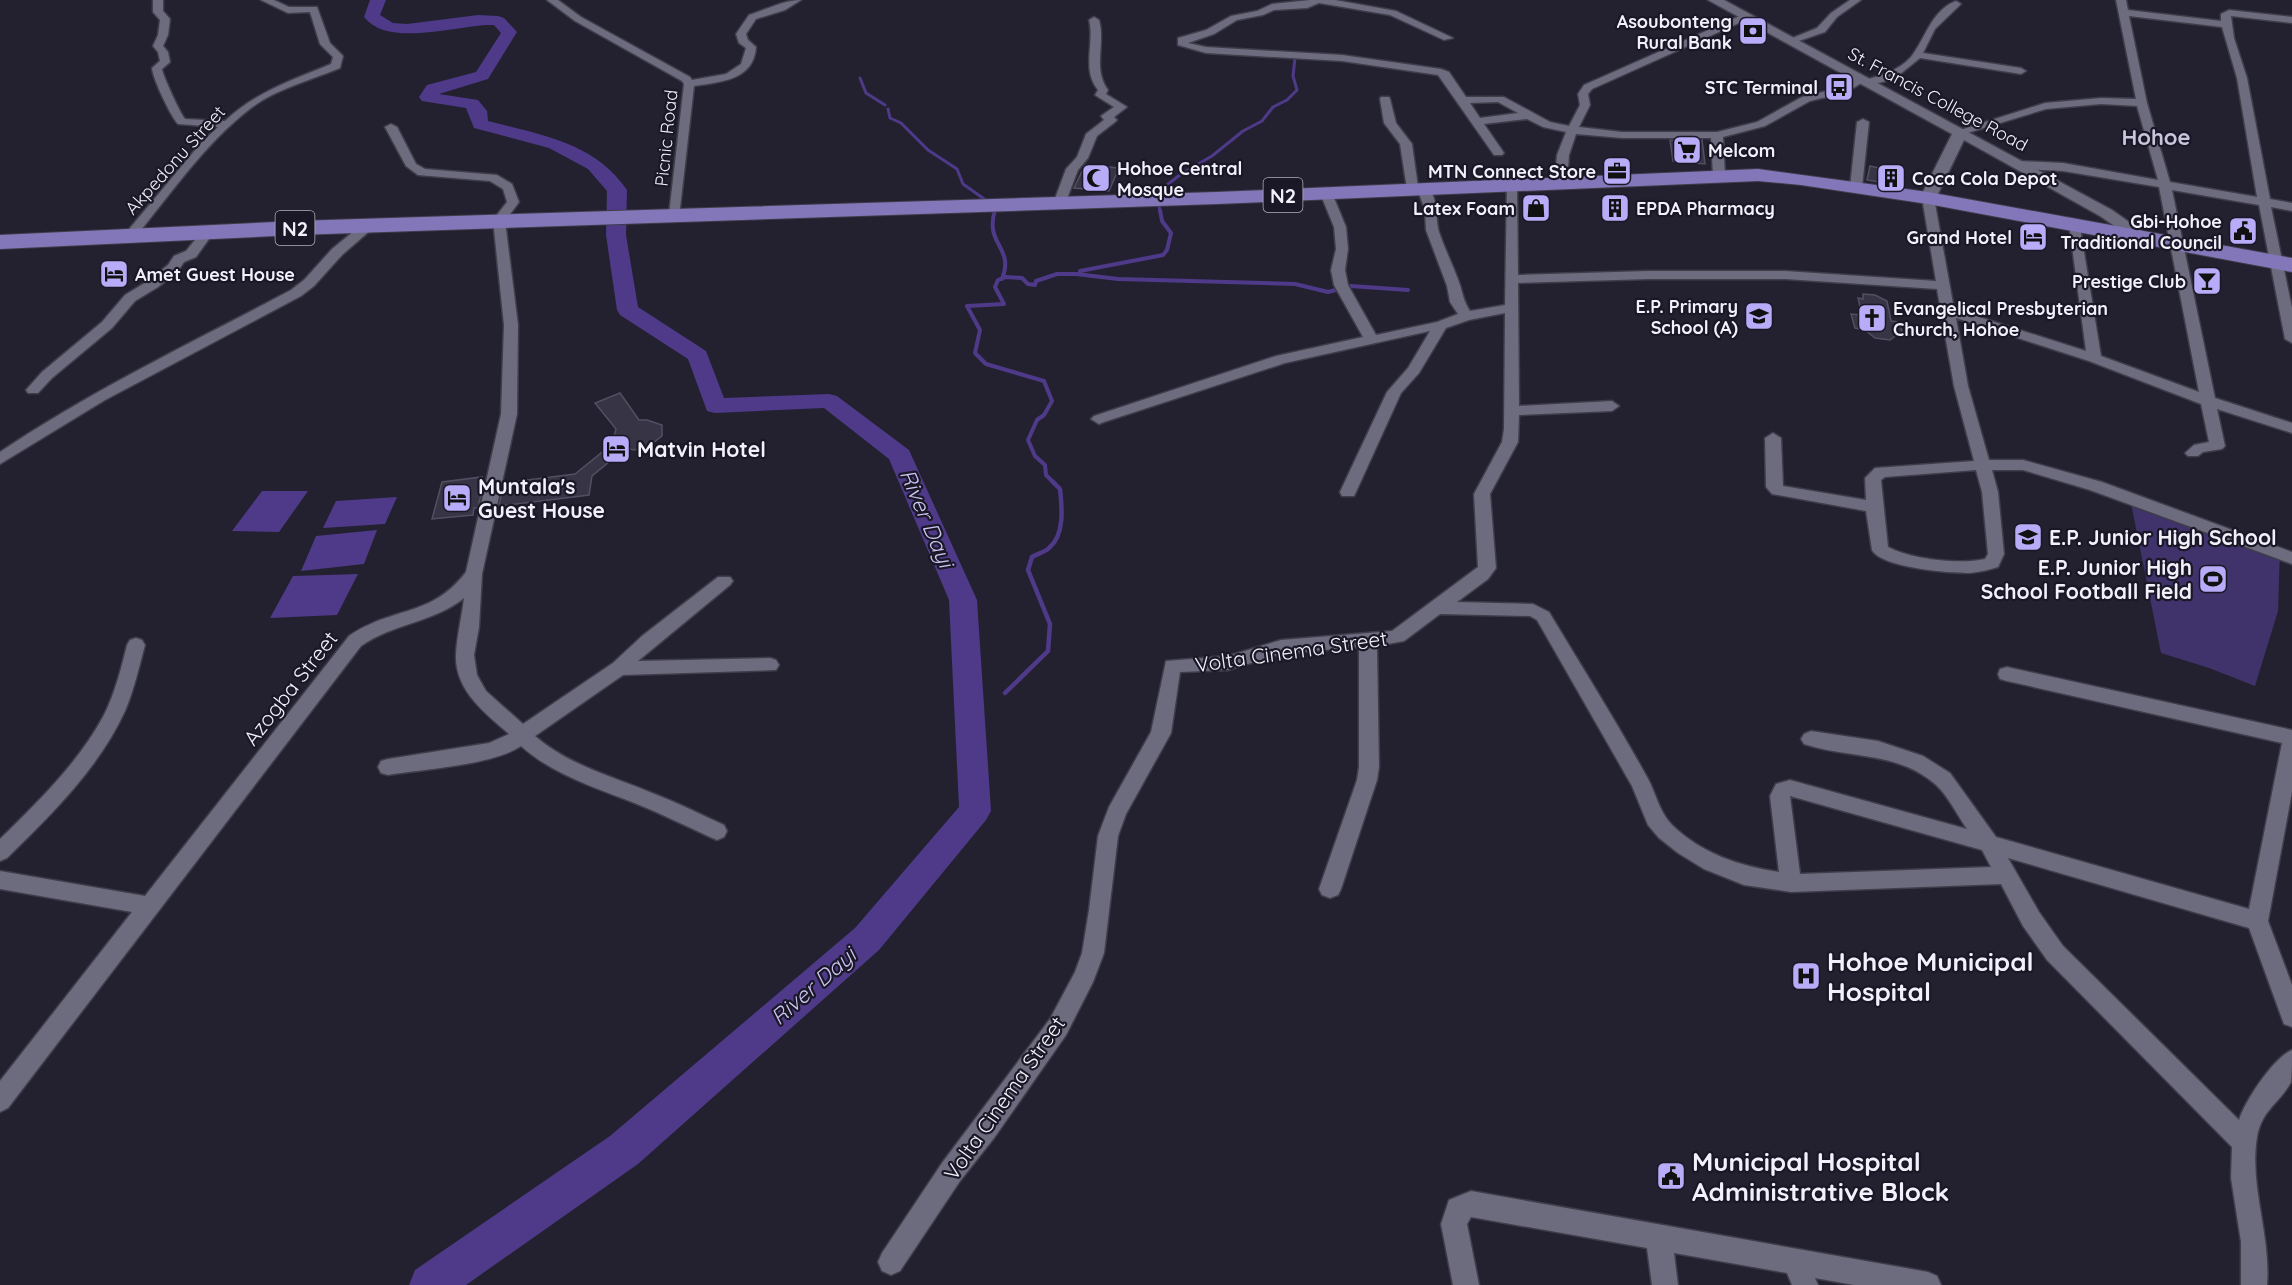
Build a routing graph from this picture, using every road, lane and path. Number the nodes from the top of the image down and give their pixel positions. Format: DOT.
graph roads {
  1 [pos="158,0"];
  2 [pos="266,0"];
  3 [pos="552,0"];
  4 [pos="796,0"];
  5 [pos="1318,0"];
  6 [pos="1714,0"];
  7 [pos="1856,0"];
  8 [pos="2121,0"];
  9 [pos="1956,4"];
  10 [pos="2124,12"];
  11 [pos="1745,17"];
  12 [pos="1094,20"];
  13 [pos="2292,20"];
  14 [pos="2226,25"];
  15 [pos="1448,38"];
  16 [pos="1790,41"];
  17 [pos="1918,56"];
  18 [pos="2021,72"];
  19 [pos="1864,81"];
  20 [pos="689,84"];
  21 [pos="1385,99"];
  22 [pos="1463,100"];
  23 [pos="2142,102"];
  24 [pos="1530,115"];
  25 [pos="1476,122"];
  26 [pos="1863,122"];
  27 [pos="226,124"];
  28 [pos="391,127"];
  29 [pos="1572,130"];
  30 [pos="1960,132"];
  31 [pos="1717,135"];
  32 [pos="1498,153"];
  33 [pos="2019,165"];
  34 [pos="1719,176"];
  35 [pos="1561,182"];
  36 [pos="1511,184"];
  37 [pos="2165,185"];
  38 [pos="1856,187"];
  39 [pos="1418,189"];
  40 [pos="1326,193"];
  41 [pos="1928,198"];
  42 [pos="2263,202"];
  43 [pos="1059,204"];
  44 [pos="2292,207"];
  45 [pos="675,214"];
  46 [pos="499,220"];
  47 [pos="2075,224"];
  48 [pos="369,225"];
  49 [pos="208,232"];
  50 [pos="2141,236"];
  51 [pos="129,237"];
  52 [pos="0,242"];
  53 [pos="2175,243"];
  54 [pos="2283,263"];
  55 [pos="1512,279"];
  56 [pos="1943,285"];
  57 [pos="1512,308"];
  58 [pos="1950,312"];
  59 [pos="1466,316"];
  60 [pos="1442,325"];
  61 [pos="1371,339"];
  62 [pos="2292,339"];
  63 [pos="2094,358"];
  64 [pos="33,390"];
  65 [pos="2208,400"];
  66 [pos="1612,406"];
  67 [pos="1512,411"];
  68 [pos="1099,419"];
  69 [pos="2292,428"];
  70 [pos="1773,438"];
  71 [pos="2193,453"];
  72 [pos="0,459"];
  73 [pos="1982,465"];
  74 [pos="1348,492"];
  75 [pos="1874,507"];
  76 [pos="2292,558"];
  77 [pos="474,573"];
  78 [pos="724,581"];
  79 [pos="1434,608"];
  80 [pos="1368,642"];
  81 [pos="136,645"];
  82 [pos="770,665"];
  83 [pos="619,669"];
  84 [pos="2007,674"];
  85 [pos="522,735"];
  86 [pos="1811,739"];
  87 [pos="2292,739"];
  88 [pos="388,767"];
  89 [pos="717,831"];
  90 [pos="1989,843"];
  91 [pos="0,852"];
  92 [pos="2007,875"];
  93 [pos="0,880"];
  94 [pos="1791,883"];
  95 [pos="1330,890"];
  96 [pos="151,906"];
  97 [pos="2257,921"];
  98 [pos="2292,1016"];
  99 [pos="2292,1061"];
  100 [pos="0,1100"];
  101 [pos="2243,1141"];
  102 [pos="1659,1238"];
  103 [pos="891,1262"];
  104 [pos="1801,1274"];
  105 [pos="1466,1285"];
  106 [pos="1665,1285"];
  107 [pos="1928,1285"];
  108 [pos="2254,1285"];
  1 -- 27 [label="street"];
  2 -- 27 [label="street, Akpedonu Street"];
  3 -- 20 [label="street, Picnic Road"];
  4 -- 20 [label="street"];
  5 -- 15 [label="street"];
  5 -- 22 [label="street"];
  6 -- 11 [label="main road, St. Francis College Road"];
  7 -- 16 [label="street"];
  8 -- 10 [label="street"];
  9 -- 17 [label="street"];
  10 -- 14 [label="street"];
  10 -- 23 [label="street"];
  11 -- 16 [label="main road, St. Francis College Road"];
  11 -- 29 [label="street"];
  12 -- 43 [label="street"];
  13 -- 14 [label="street"];
  14 -- 42 [label="street"];
  16 -- 19 [label="main road, St. Francis College Road"];
  17 -- 18 [label="street"];
  17 -- 19 [label="street"];
  19 -- 30 [label="main road, St. Francis College Road"];
  19 -- 31 [label="street"];
  20 -- 45 [label="street, Picnic Road"];
  21 -- 39 [label="street"];
  22 -- 24 [label="street"];
  22 -- 25 [label="street"];
  23 -- 30 [label="street"];
  23 -- 37 [label="street"];
  24 -- 25 [label="street"];
  24 -- 29 [label="street"];
  25 -- 32 [label="street"];
  26 -- 38 [label="street"];
  27 -- 51 [label="street, Akpedonu Street"];
  28 -- 46 [label="street"];
  29 -- 31 [label="street"];
  29 -- 35 [label="street"];
  30 -- 33 [label="main road, St. Francis College Road"];
  30 -- 41 [label="main road"];
  31 -- 34 [label="street"];
  33 -- 37 [label="street"];
  33 -- 50 [label="main road, St. Francis College Road"];
  34 -- 35 [label="highway, N2"];
  34 -- 38 [label="highway, N2"];
  35 -- 36 [label="highway, N2"];
  36 -- 39 [label="highway, N2"];
  36 -- 55 [label="street, Volta Cinema Street"];
  37 -- 42 [label="street"];
  37 -- 53 [label="street"];
  38 -- 41 [label="highway, N2"];
  39 -- 40 [label="highway, N2"];
  39 -- 59 [label="street"];
  40 -- 43 [label="highway, N2"];
  40 -- 61 [label="street"];
  41 -- 47 [label="highway, N2"];
  41 -- 56 [label="street"];
  42 -- 44 [label="street"];
  42 -- 54 [label="street"];
  43 -- 45 [label="highway, N2"];
  45 -- 46 [label="highway, N2"];
  46 -- 48 [label="highway, N2"];
  46 -- 77 [label="street, Azogba Street"];
  47 -- 50 [label="highway, N2"];
  47 -- 63 [label="street"];
  48 -- 49 [label="highway, N2"];
  48 -- 72 [label="street"];
  49 -- 51 [label="highway, N2"];
  49 -- 64 [label="street"];
  50 -- 53 [label="highway, N2"];
  51 -- 52 [label="highway, N2"];
  53 -- 54 [label="highway, N2"];
  53 -- 65 [label="street"];
  54 -- 62 [label="street"];
  55 -- 56 [label="street"];
  55 -- 57 [label="street, Volta Cinema Street"];
  56 -- 58 [label="street"];
  57 -- 59 [label="street"];
  57 -- 67 [label="street, Volta Cinema Street"];
  58 -- 63 [label="street"];
  58 -- 73 [label="street"];
  59 -- 60 [label="street"];
  60 -- 61 [label="street"];
  60 -- 74 [label="street"];
  61 -- 68 [label="street"];
  63 -- 65 [label="street"];
  65 -- 69 [label="street"];
  65 -- 71 [label="street"];
  66 -- 67 [label="street"];
  67 -- 79 [label="street, Volta Cinema Street"];
  70 -- 75 [label="street"];
  73 -- 75 [label="street"];
  73 -- 75 [label="street"];
  73 -- 76 [label="street"];
  77 -- 85 [label="street"];
  77 -- 96 [label="street, Azogba Street"];
  78 -- 83 [label="street"];
  79 -- 80 [label="street, Volta Cinema Street"];
  79 -- 94 [label="street"];
  80 -- 95 [label="street"];
  80 -- 103 [label="street, Volta Cinema Street"];
  81 -- 91 [label="street"];
  82 -- 83 [label="street"];
  83 -- 85 [label="street"];
  84 -- 87 [label="street"];
  85 -- 88 [label="street"];
  85 -- 89 [label="street"];
  86 -- 90 [label="street"];
  87 -- 97 [label="street"];
  90 -- 92 [label="street"];
  90 -- 94 [label="street"];
  90 -- 97 [label="street"];
  92 -- 94 [label="street"];
  92 -- 101 [label="street"];
  93 -- 96 [label="street"];
  96 -- 100 [label="street, Azogba Street"];
  97 -- 98 [label="street"];
  99 -- 101 [label="street"];
  101 -- 108 [label="street"];
  102 -- 104 [label="street"];
  102 -- 105 [label="street"];
  102 -- 106 [label="street"];
  104 -- 107 [label="street"];
}
